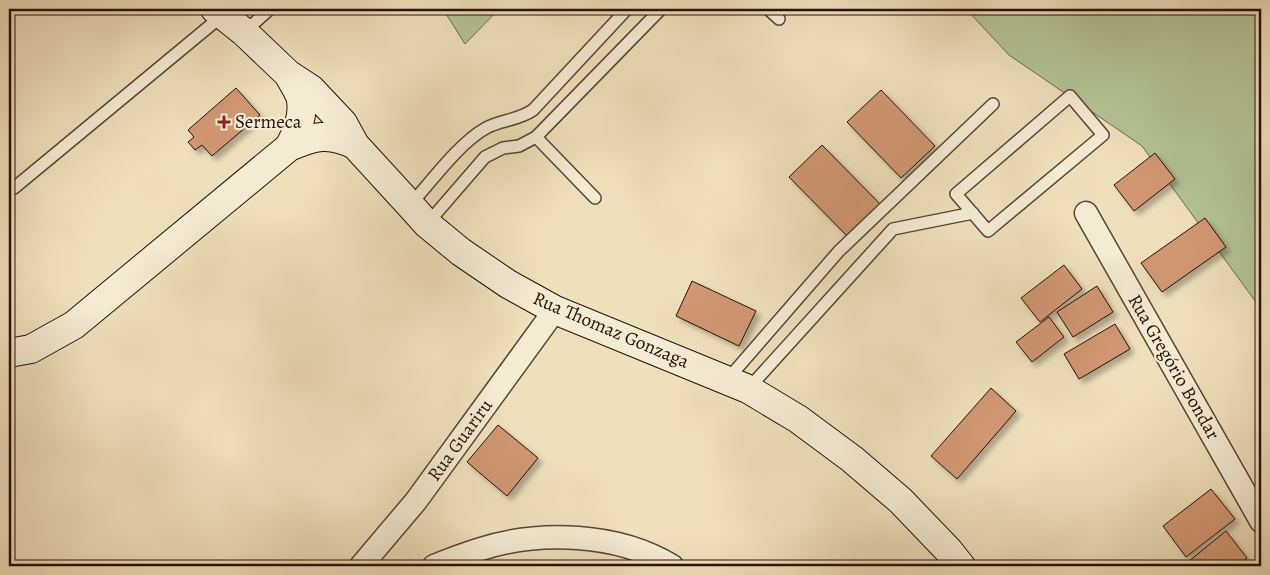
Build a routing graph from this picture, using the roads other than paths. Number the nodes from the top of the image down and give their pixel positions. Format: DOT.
graph roads {
  1 [pos="270,9"];
  2 [pos="627,9"];
  3 [pos="661,9"];
  4 [pos="768,9"];
  5 [pos="219,12"];
  6 [pos="779,19"];
  7 [pos="244,32"];
  8 [pos="288,74"];
  9 [pos="993,104"];
  10 [pos="536,137"];
  11 [pos="355,145"];
  12 [pos="289,147"];
  13 [pos="14,188"];
  14 [pos="595,198"];
  15 [pos="973,213"];
  16 [pos="1086,213"];
  17 [pos="419,214"];
  18 [pos="555,310"];
  19 [pos="9,353"];
  20 [pos="738,385"];
  21 [pos="1261,521"];
  22 [pos="361,566"];
  23 [pos="434,566"];
  24 [pos="672,566"];
  25 [pos="961,566"];
  1 -- 7 [label="lane"];
  2 -- 17 [label="lane"];
  3 -- 10 [label="lane"];
  4 -- 6 [label="lane"];
  5 -- 7 [label="main road, Rua Thomaz Gonzaga"];
  5 -- 13 [label="lane"];
  7 -- 8 [label="main road, Rua Thomaz Gonzaga"];
  8 -- 11 [label="main road, Rua Thomaz Gonzaga"];
  8 -- 12 [label="main road"];
  9 -- 20 [label="lane"];
  10 -- 14 [label="lane"];
  10 -- 17 [label="lane"];
  11 -- 12 [label="main road"];
  11 -- 17 [label="main road, Rua Thomaz Gonzaga"];
  12 -- 19 [label="main road"];
  15 -- 15 [label="lane"];
  15 -- 20 [label="lane"];
  16 -- 21 [label="street, Rua Gregório Bondar"];
  17 -- 18 [label="main road, Rua Thomaz Gonzaga"];
  18 -- 20 [label="main road, Rua Thomaz Gonzaga"];
  18 -- 22 [label="street, Rua Guariru"];
  20 -- 25 [label="main road, Rua Thomaz Gonzaga"];
  23 -- 24 [label="street"];
}
